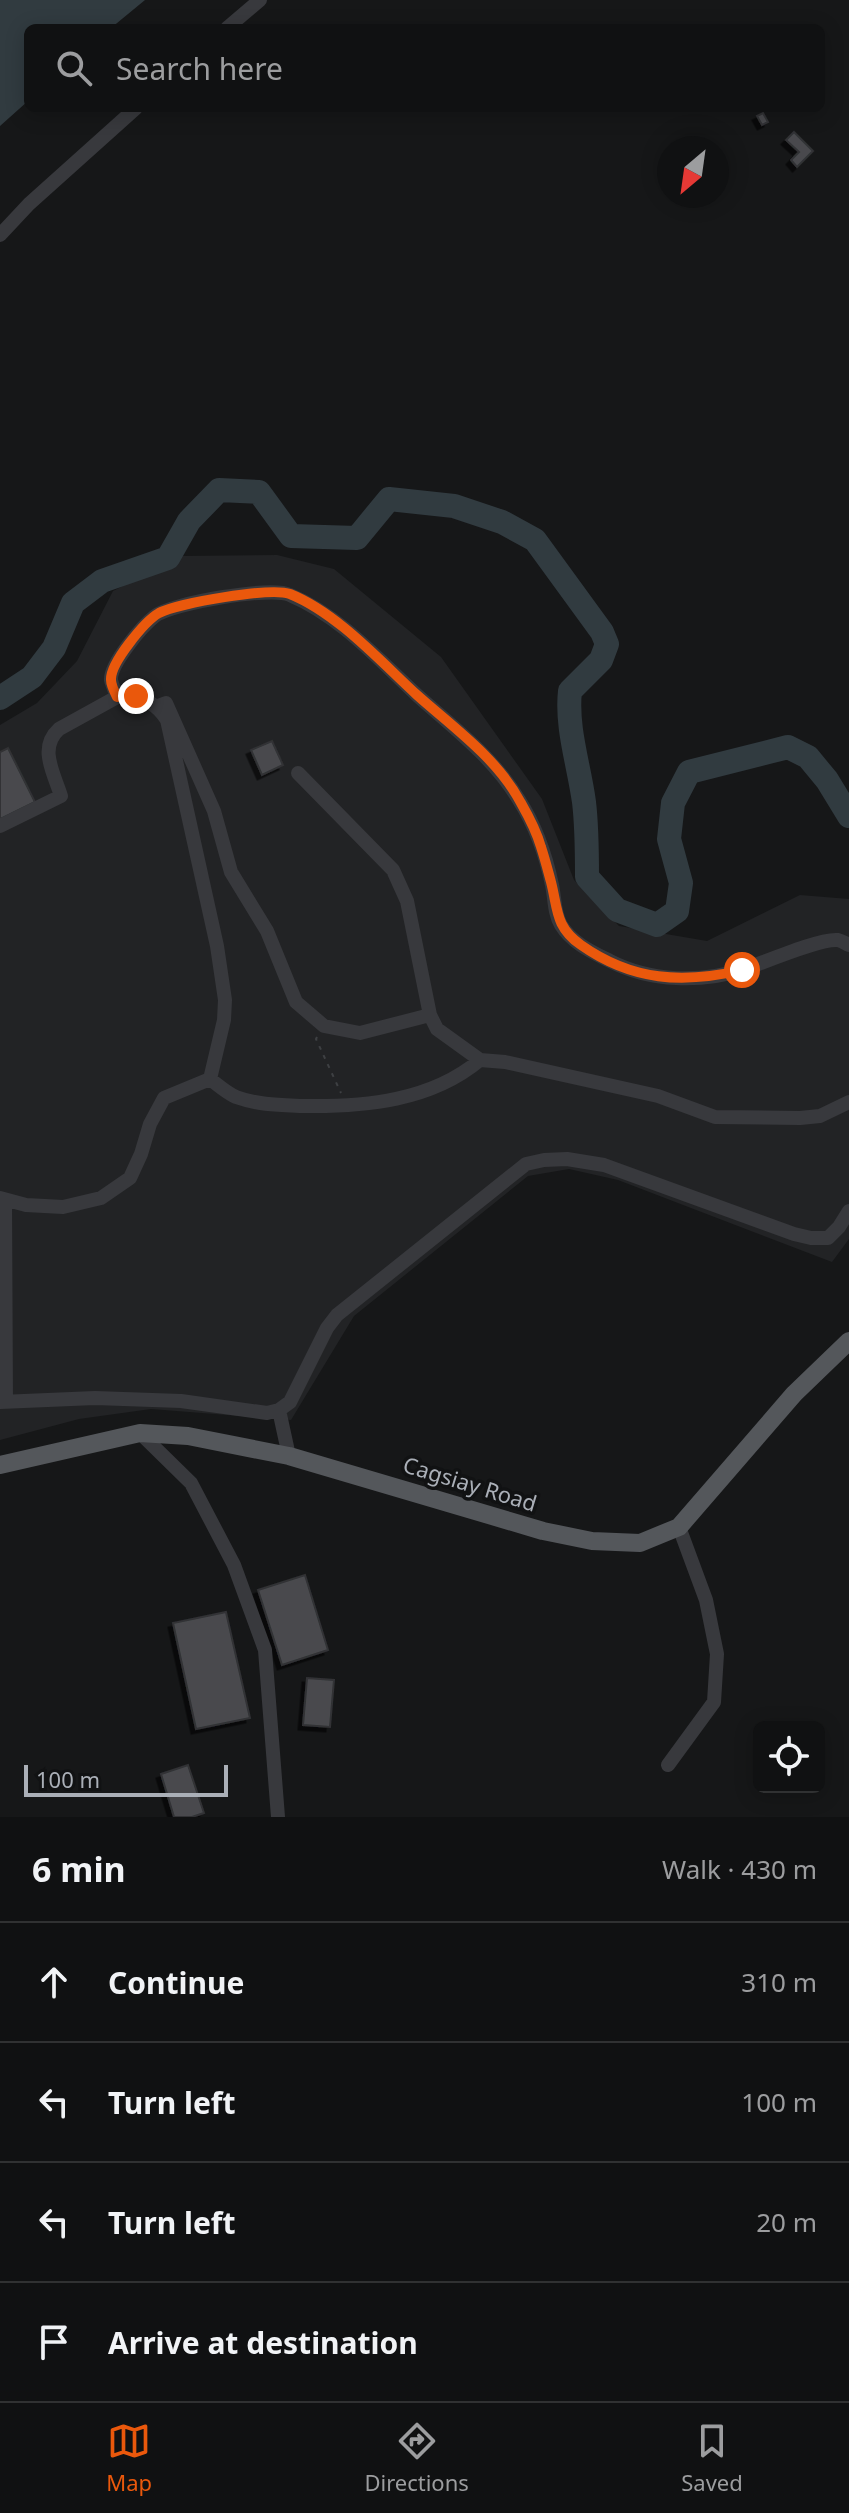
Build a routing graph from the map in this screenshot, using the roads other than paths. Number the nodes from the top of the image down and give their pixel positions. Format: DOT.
graph roads {
  1 [pos="255,4"];
  2 [pos="232,24"];
  3 [pos="132,112"];
  4 [pos="0,235"];
  5 [pos="117,697"];
  6 [pos="158,706"];
  7 [pos="298,773"];
  8 [pos="0,826"];
  9 [pos="849,945"];
  10 [pos="430,1015"];
  11 [pos="480,1060"];
  12 [pos="210,1079"];
  13 [pos="849,1102"];
  14 [pos="2,1199"];
  15 [pos="849,1211"];
  16 [pos="849,1341"];
  17 [pos="3,1402"];
  18 [pos="279,1410"];
  19 [pos="140,1433"];
  20 [pos="289,1456"];
  21 [pos="0,1465"];
  22 [pos="679,1527"];
  23 [pos="668,1765"];
  24 [pos="278,1817"];
  1 -- 2 [label="street"];
  3 -- 4 [label="street"];
  5 -- 6 [label="street"];
  5 -- 8 [label="street"];
  5 -- 9 [label="street"];
  6 -- 10 [label="street"];
  6 -- 12 [label="street"];
  7 -- 10 [label="street"];
  10 -- 11 [label="street"];
  11 -- 12 [label="street"];
  11 -- 13 [label="street"];
  12 -- 14 [label="street"];
  14 -- 17 [label="street"];
  15 -- 18 [label="street"];
  16 -- 22 [label="main road, Cagsiay Road"];
  17 -- 18 [label="street"];
  18 -- 20 [label="street"];
  19 -- 20 [label="main road, Cagsiay Road"];
  19 -- 21 [label="main road, Cagsiay Road"];
  19 -- 24 [label="street"];
  20 -- 22 [label="main road, Cagsiay Road"];
  22 -- 23 [label="street"];
}
